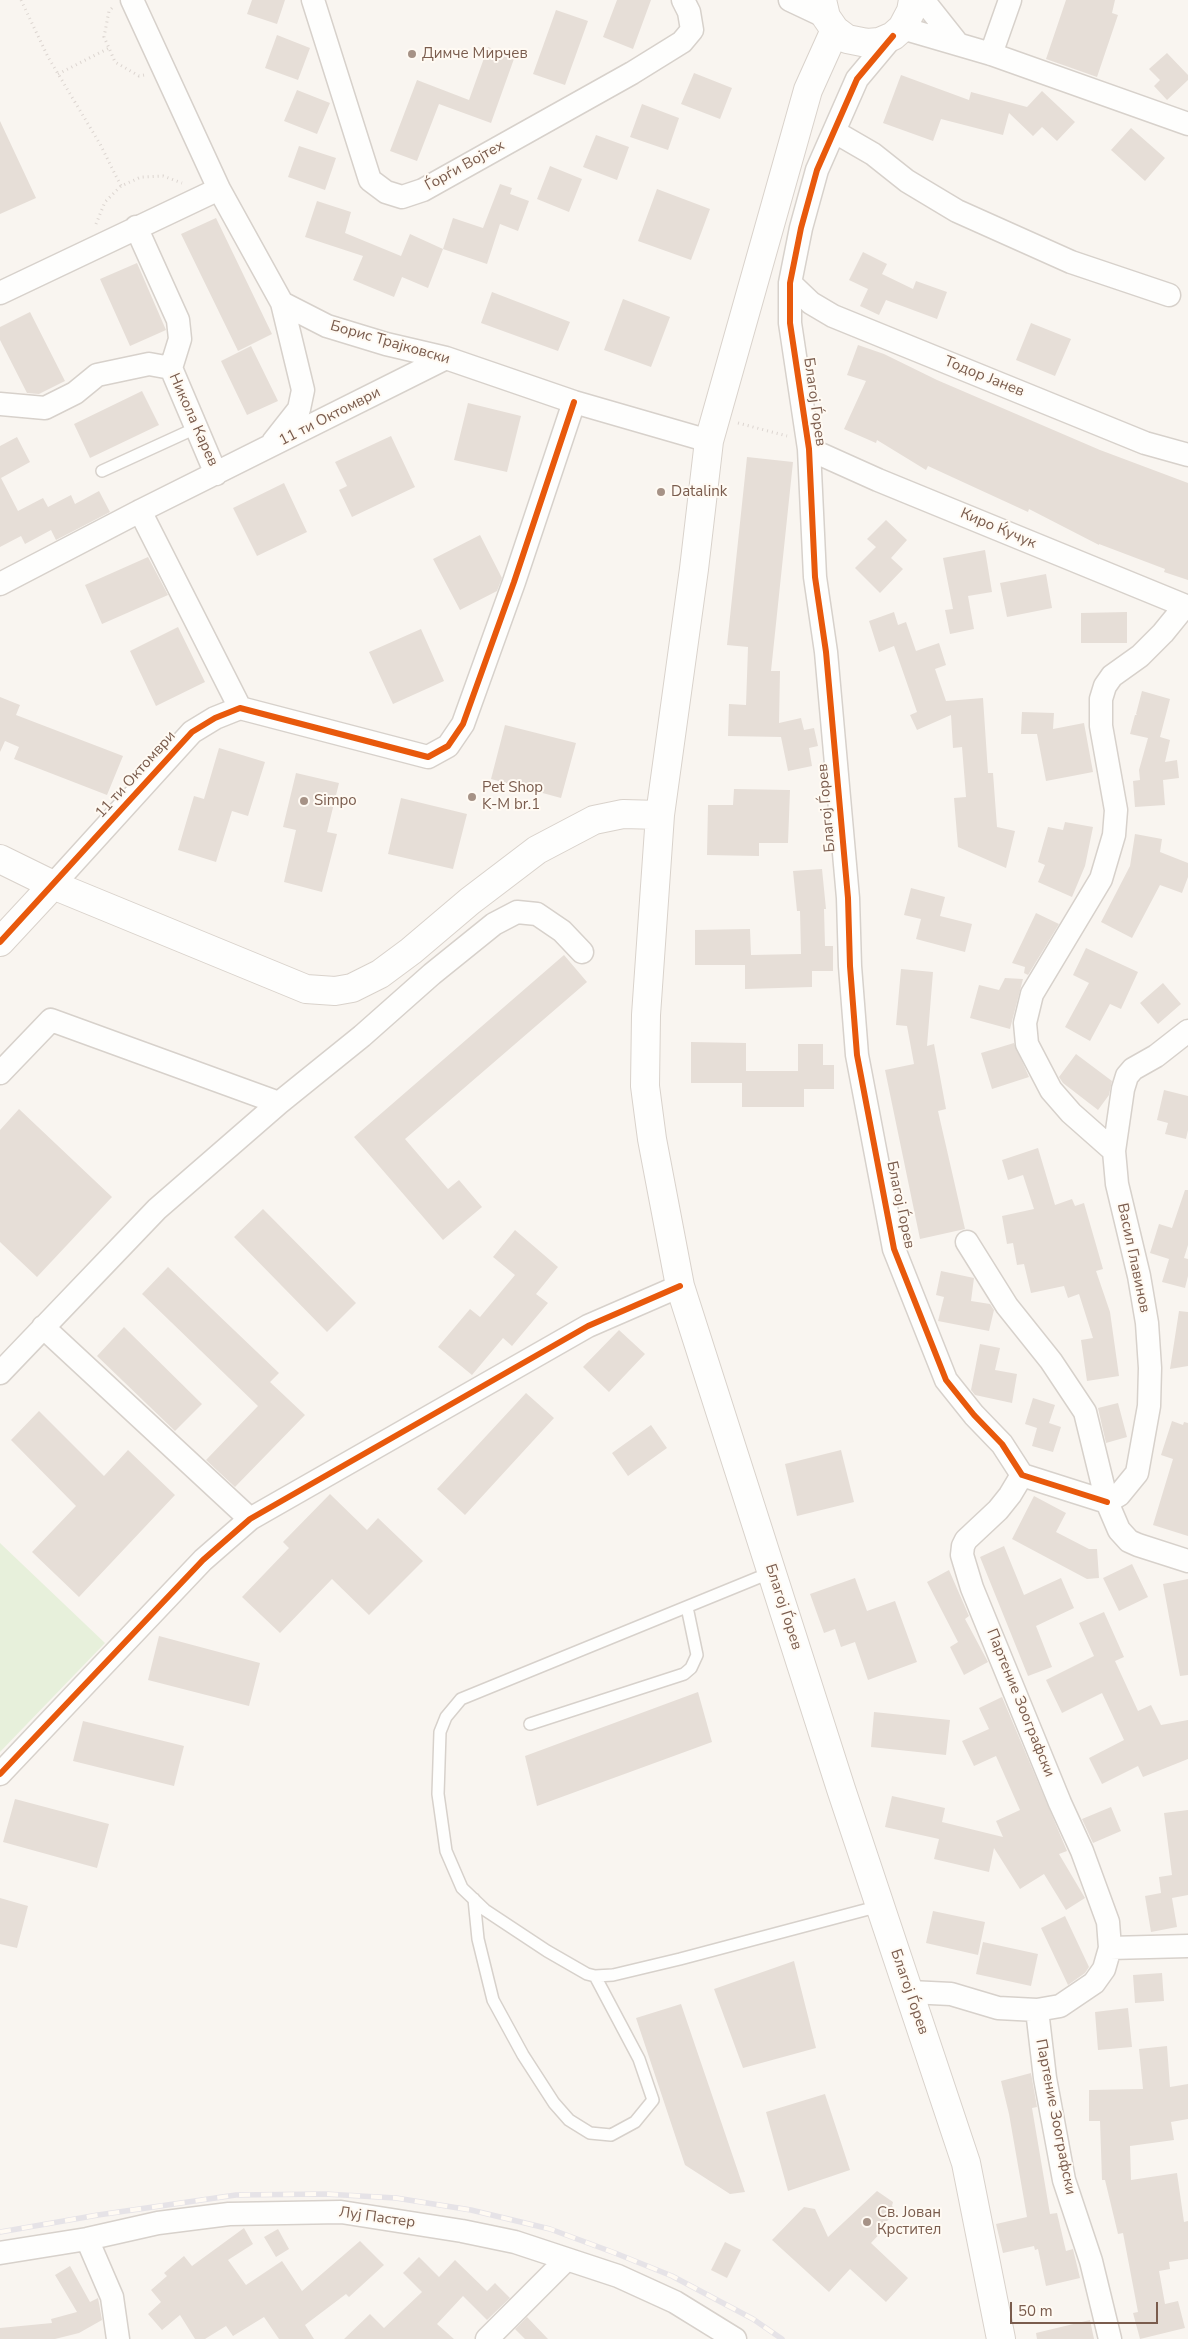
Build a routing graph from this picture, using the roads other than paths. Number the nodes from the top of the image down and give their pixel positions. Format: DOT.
graph roads {
  1 [pos="313,0"];
  2 [pos="683,0"];
  3 [pos="790,0"];
  4 [pos="913,0"];
  5 [pos="923,0"];
  6 [pos="1010,0"];
  7 [pos="123,3"];
  8 [pos="834,22"];
  9 [pos="897,32"];
  10 [pos="958,44"];
  11 [pos="991,54"];
  12 [pos="856,78"];
  13 [pos="1188,124"];
  14 [pos="835,132"];
  15 [pos="210,193"];
  16 [pos="136,227"];
  17 [pos="790,283"];
  18 [pos="0,293"];
  19 [pos="1169,295"];
  20 [pos="282,303"];
  21 [pos="446,358"];
  22 [pos="170,368"];
  23 [pos="574,402"];
  24 [pos="0,404"];
  25 [pos="196,428"];
  26 [pos="713,429"];
  27 [pos="808,445"];
  28 [pos="268,448"];
  29 [pos="1188,455"];
  30 [pos="102,471"];
  31 [pos="216,474"];
  32 [pos="140,511"];
  33 [pos="0,584"];
  34 [pos="1186,606"];
  35 [pos="240,708"];
  36 [pos="660,815"];
  37 [pos="0,859"];
  38 [pos="53,885"];
  39 [pos="0,942"];
  40 [pos="582,952"];
  41 [pos="1188,1031"];
  42 [pos="0,1073"];
  43 [pos="279,1103"];
  44 [pos="1114,1151"];
  45 [pos="968,1242"];
  46 [pos="680,1286"];
  47 [pos="43,1327"];
  48 [pos="0,1373"];
  49 [pos="1022,1474"];
  50 [pos="1107,1502"];
  51 [pos="250,1519"];
  52 [pos="1188,1561"];
  53 [pos="772,1572"];
  54 [pos="687,1607"];
  55 [pos="530,1724"];
  56 [pos="0,1774"];
  57 [pos="474,1899"];
  58 [pos="880,1906"];
  59 [pos="1188,1946"];
  60 [pos="1110,1948"];
  61 [pos="595,1976"];
  62 [pos="910,1992"];
  63 [pos="1037,2010"];
  64 [pos="87,2239"];
  65 [pos="0,2253"];
  66 [pos="566,2260"];
  67 [pos="118,2339"];
  68 [pos="487,2339"];
  69 [pos="735,2339"];
  70 [pos="1001,2339"];
  71 [pos="1110,2339"];
  1 -- 2 [label="street, Ѓорѓи Војтех"];
  3 -- 8 [label="street"];
  4 -- 9 [label="main road"];
  5 -- 10 [label="street"];
  6 -- 11 [label="street"];
  7 -- 15 [label="street"];
  8 -- 9 [label="main road"];
  8 -- 12 [label="street"];
  8 -- 26 [label="main road, Благој Ѓорев"];
  9 -- 10 [label="street"];
  9 -- 12 [label="street, Благој Ѓорев"];
  10 -- 11 [label="street"];
  11 -- 13 [label="street"];
  12 -- 14 [label="street, Благој Ѓорев"];
  14 -- 17 [label="street, Благој Ѓорев"];
  14 -- 19 [label="street"];
  15 -- 16 [label="street"];
  15 -- 20 [label="street"];
  16 -- 18 [label="street"];
  16 -- 22 [label="street"];
  17 -- 27 [label="street, Благој Ѓорев"];
  17 -- 29 [label="street, Тодор Јанев"];
  20 -- 21 [label="street, Борис Трајковски"];
  20 -- 28 [label="street"];
  21 -- 23 [label="street, Борис Трајковски"];
  21 -- 28 [label="street, 11 ти Октомври"];
  22 -- 24 [label="street, Никола Карев"];
  22 -- 25 [label="street, Никола Карев"];
  23 -- 26 [label="street, Борис Трајковски"];
  23 -- 35 [label="street"];
  25 -- 30 [label="lane"];
  25 -- 31 [label="street, Никола Карев"];
  26 -- 36 [label="main road, Благој Ѓорев"];
  27 -- 34 [label="street, Киро Ќучук"];
  27 -- 49 [label="street, Благој Ѓорев"];
  28 -- 31 [label="street, 11 ти Октомври"];
  31 -- 32 [label="street, 11 ти Октомври"];
  32 -- 33 [label="street, 11 ти Октомври"];
  32 -- 35 [label="street"];
  34 -- 44 [label="street"];
  35 -- 38 [label="street, 11 ти Октомври"];
  36 -- 38 [label="main road"];
  36 -- 46 [label="main road, Благој Ѓорев"];
  37 -- 38 [label="main road"];
  38 -- 39 [label="main road"];
  40 -- 43 [label="street"];
  41 -- 44 [label="street, Васил Главинов"];
  42 -- 43 [label="street"];
  43 -- 47 [label="street"];
  44 -- 50 [label="street, Васил Главинов"];
  45 -- 50 [label="street"];
  46 -- 51 [label="street"];
  46 -- 53 [label="main road, Благој Ѓорев"];
  47 -- 48 [label="street"];
  47 -- 51 [label="street"];
  49 -- 50 [label="street"];
  49 -- 60 [label="street, Партение Зоографски"];
  50 -- 52 [label="street"];
  51 -- 56 [label="street"];
  53 -- 54 [label="lane"];
  53 -- 58 [label="main road, Благој Ѓорев"];
  54 -- 55 [label="lane"];
  54 -- 57 [label="lane"];
  57 -- 61 [label="lane"];
  57 -- 61 [label="lane"];
  58 -- 61 [label="lane"];
  58 -- 62 [label="main road, Благој Ѓорев"];
  59 -- 60 [label="street"];
  60 -- 63 [label="street, Партение Зоографски"];
  62 -- 63 [label="street, Партение Зоографски"];
  62 -- 70 [label="main road, Благој Ѓорев"];
  63 -- 71 [label="street, Партение Зоографски"];
  64 -- 65 [label="street, Луј Пастер"];
  64 -- 66 [label="street, Луј Пастер"];
  64 -- 67 [label="street"];
  66 -- 68 [label="street"];
  66 -- 69 [label="street, Луј Пастер"];
}
